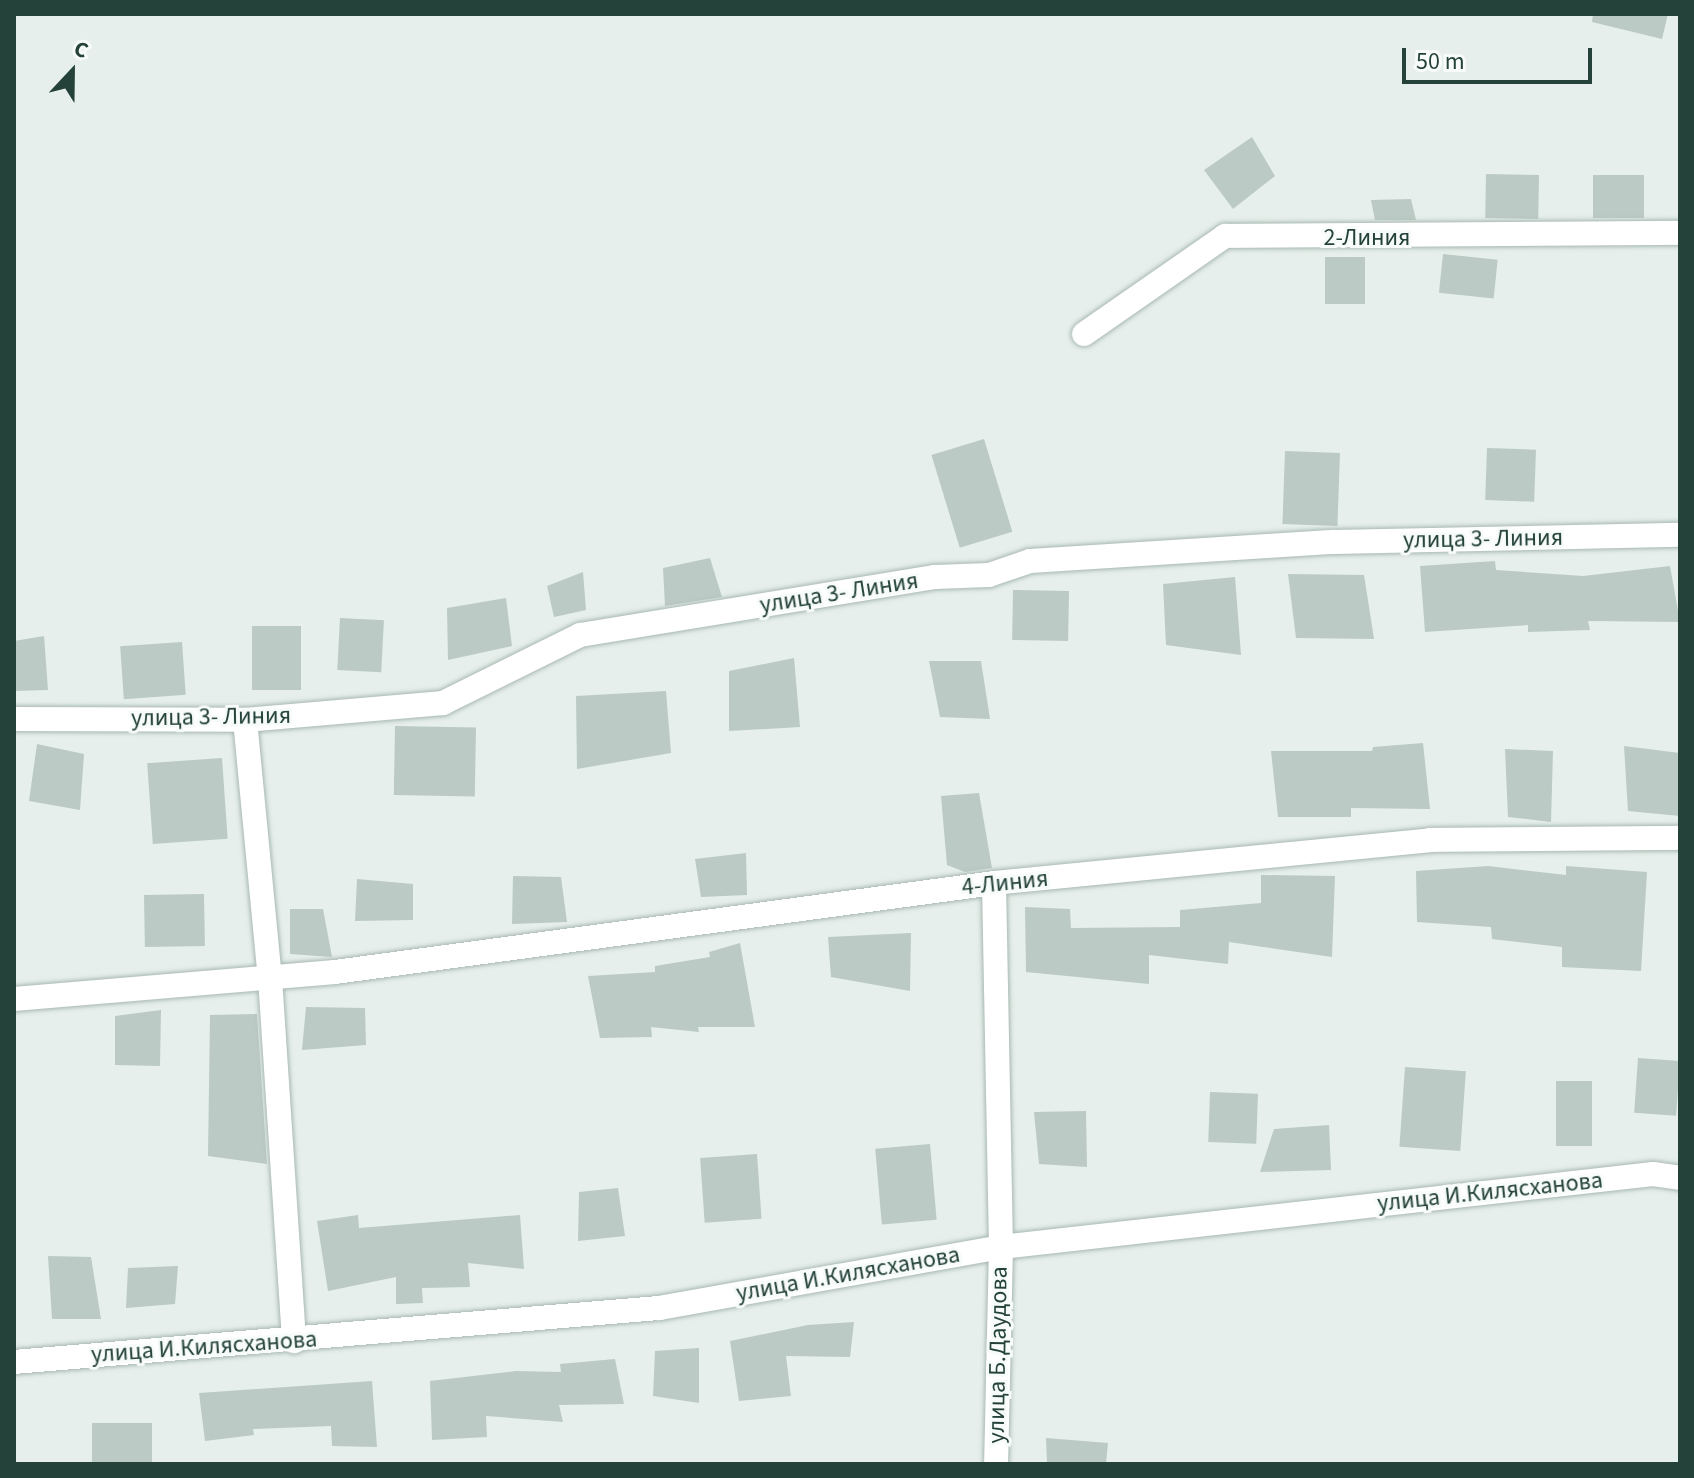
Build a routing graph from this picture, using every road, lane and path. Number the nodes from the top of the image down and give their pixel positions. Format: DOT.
graph roads {
  1 [pos="1680,233"];
  2 [pos="1084,334"];
  3 [pos="1680,535"];
  4 [pos="14,719"];
  5 [pos="245,720"];
  6 [pos="1680,838"];
  7 [pos="994,883"];
  8 [pos="270,978"];
  9 [pos="14,999"];
  10 [pos="1680,1178"];
  11 [pos="1001,1247"];
  12 [pos="294,1341"];
  13 [pos="14,1362"];
  14 [pos="996,1464"];
  1 -- 2 [label="street, 2-Линия"];
  3 -- 5 [label="street, улица 3- Линия"];
  4 -- 5 [label="street, улица 3- Линия"];
  5 -- 8 [label="street"];
  6 -- 7 [label="street, 4-Линия"];
  7 -- 8 [label="street, 4-Линия"];
  7 -- 11 [label="street, улица Б.Даудова"];
  8 -- 9 [label="street, 4-Линия"];
  8 -- 12 [label="street"];
  10 -- 11 [label="street, улица И.Килясханова"];
  11 -- 12 [label="street, улица И.Килясханова"];
  11 -- 14 [label="street, улица Б.Даудова"];
  12 -- 13 [label="street, улица И.Килясханова"];
}
